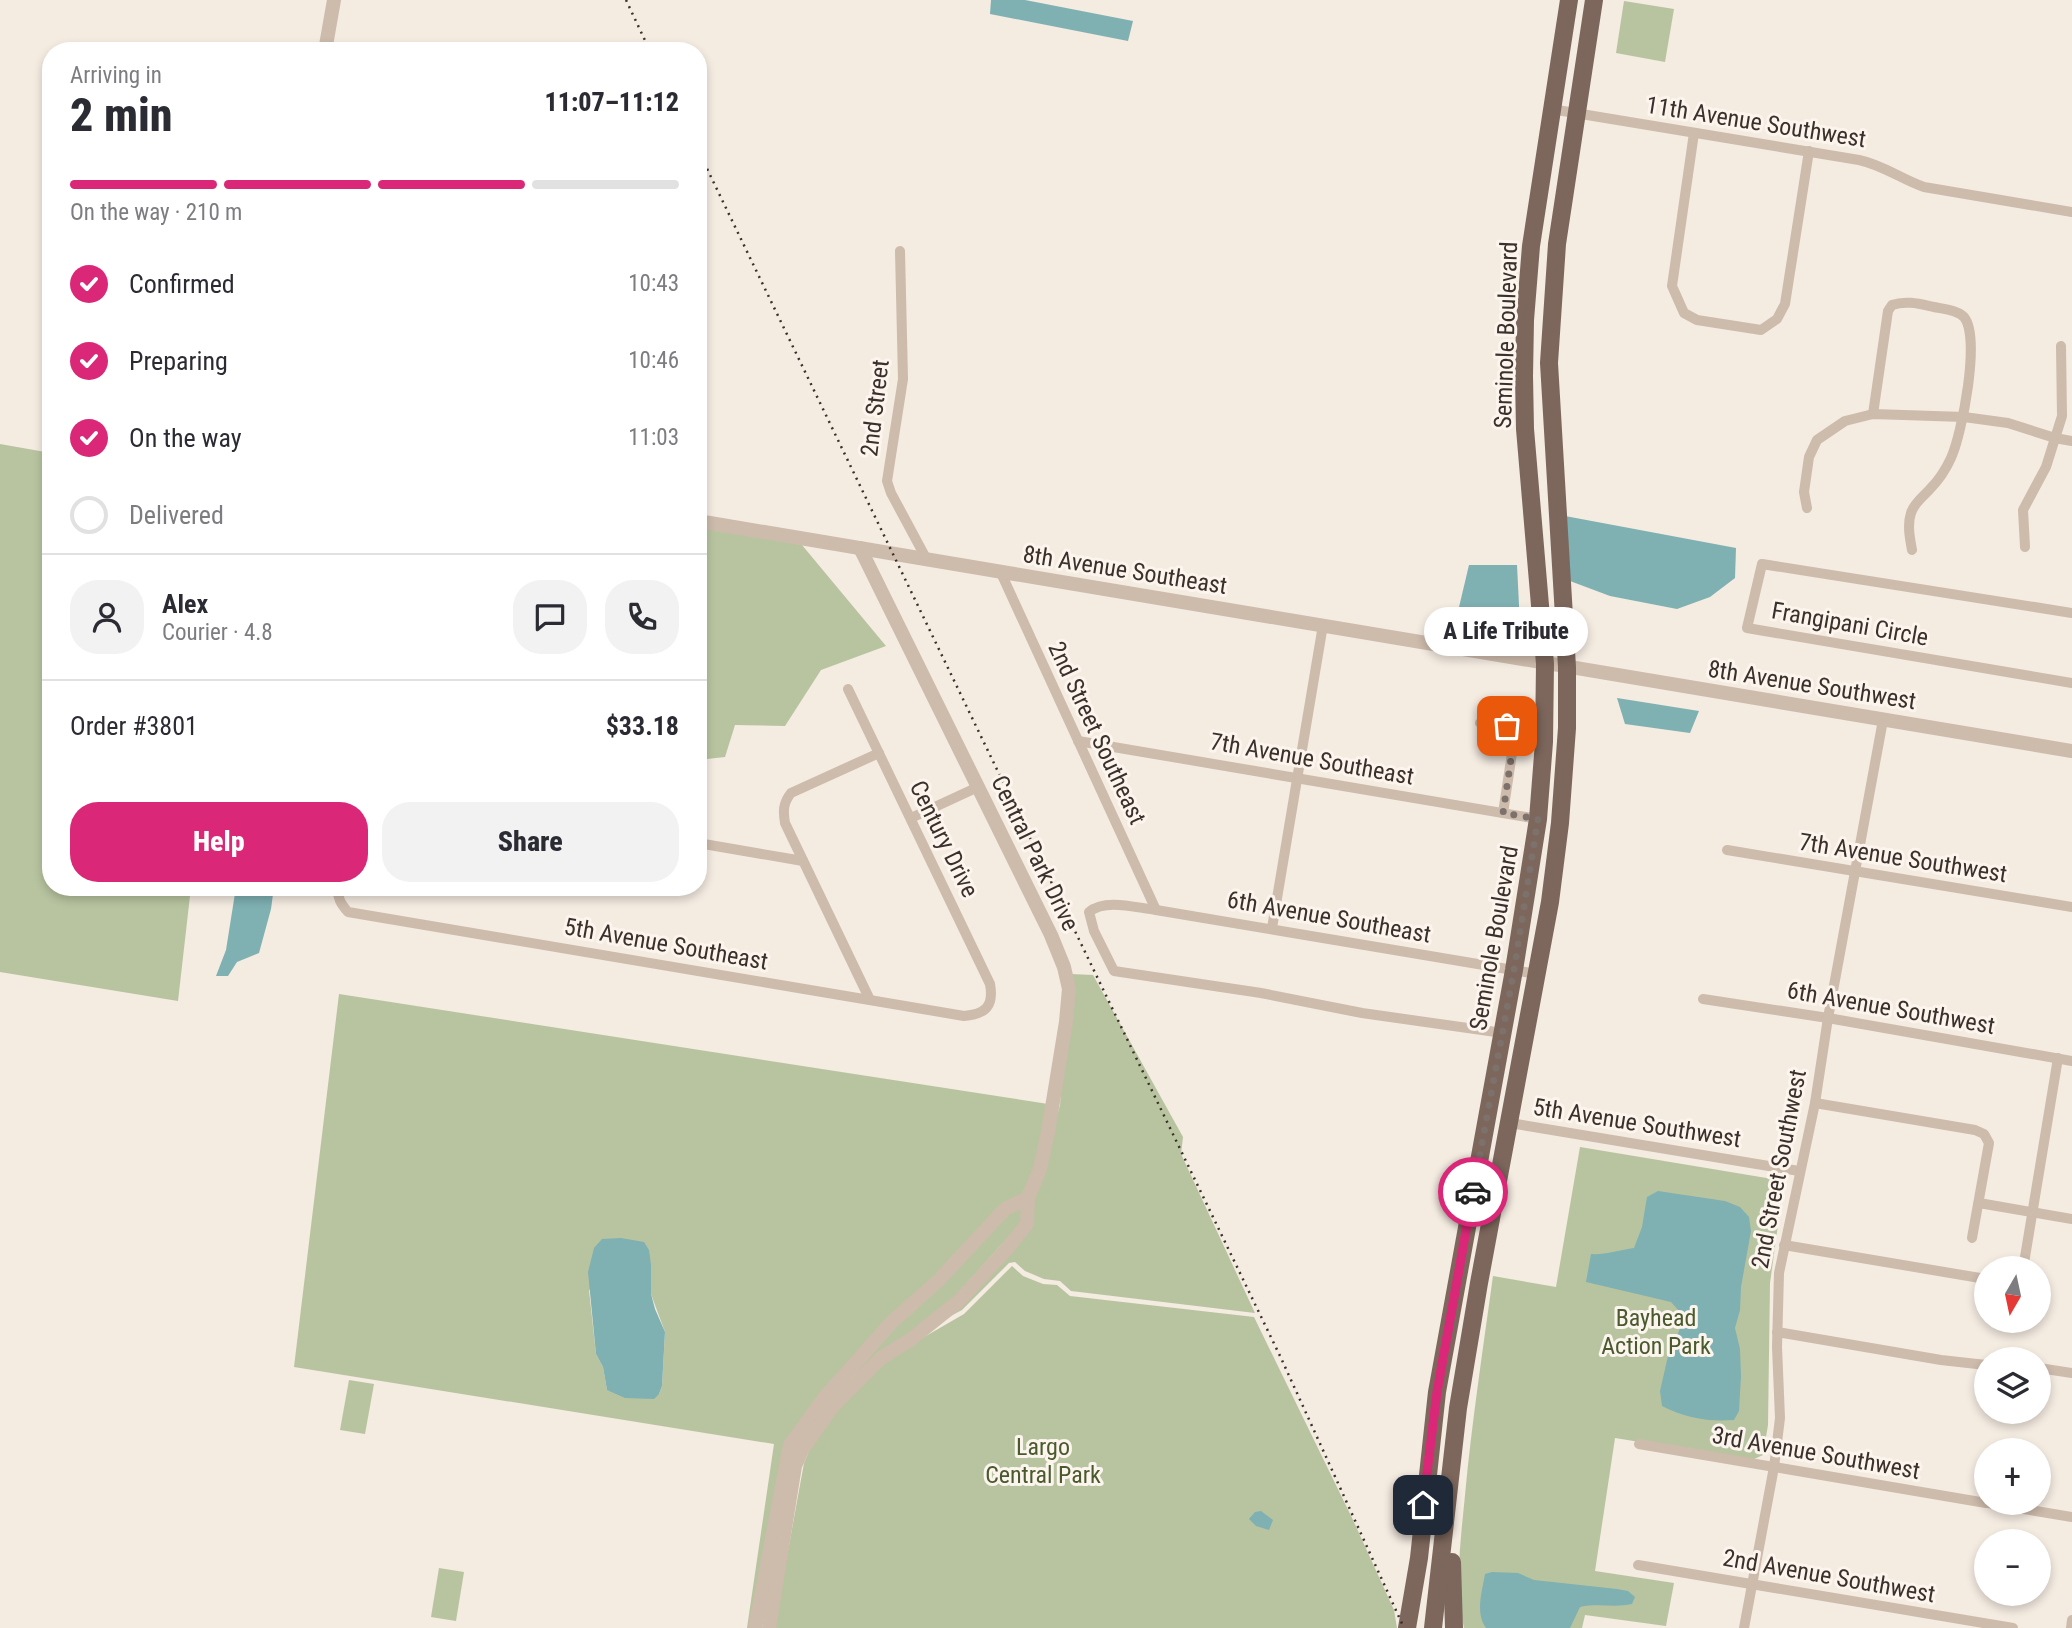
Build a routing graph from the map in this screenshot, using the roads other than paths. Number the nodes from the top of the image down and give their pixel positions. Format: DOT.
graph roads {
  1 [pos="334,0"];
  2 [pos="1569,0"];
  3 [pos="1594,0"];
  4 [pos="327,42"];
  5 [pos="1551,109"];
  6 [pos="1576,113"];
  7 [pos="1695,133"];
  8 [pos="1808,151"];
  9 [pos="2072,212"];
  10 [pos="900,251"];
  11 [pos="2061,346"];
  12 [pos="1872,414"];
  13 [pos="1964,416"];
  14 [pos="2055,438"];
  15 [pos="2072,441"];
  16 [pos="1807,508"];
  17 [pos="707,523"];
  18 [pos="2025,547"];
  19 [pos="860,548"];
  20 [pos="1912,550"];
  21 [pos="926,560"];
  22 [pos="1001,573"];
  23 [pos="2072,613"];
  24 [pos="1323,625"];
  25 [pos="1545,664"];
  26 [pos="1567,667"];
  27 [pos="2072,683"];
  28 [pos="848,689"];
  29 [pos="1883,720"];
  30 [pos="1480,723"];
  31 [pos="1078,741"];
  32 [pos="2072,751"];
  33 [pos="879,752"];
  34 [pos="1297,777"];
  35 [pos="978,787"];
  36 [pos="1503,813"];
  37 [pos="911,818"];
  38 [pos="1538,819"];
  39 [pos="707,845"];
  40 [pos="1727,850"];
  41 [pos="803,861"];
  42 [pos="1856,871"];
  43 [pos="337,896"];
  44 [pos="2072,907"];
  45 [pos="1156,910"];
  46 [pos="1272,928"];
  47 [pos="1514,970"];
  48 [pos="1537,974"];
  49 [pos="1703,999"];
  50 [pos="870,1000"];
  51 [pos="986,1009"];
  52 [pos="1828,1018"];
  53 [pos="1503,1033"];
  54 [pos="2058,1058"];
  55 [pos="2072,1061"];
  56 [pos="1815,1103"];
  57 [pos="1487,1117"];
  58 [pos="1510,1123"];
  59 [pos="1799,1171"];
  60 [pos="1028,1198"];
  61 [pos="1979,1203"];
  62 [pos="2032,1212"];
  63 [pos="2072,1219"];
  64 [pos="1972,1238"];
  65 [pos="1784,1245"];
  66 [pos="2025,1256"];
  67 [pos="1974,1277"];
  68 [pos="1452,1302"];
  69 [pos="1475,1306"];
  70 [pos="1777,1332"];
  71 [pos="1974,1364"];
  72 [pos="2051,1370"];
  73 [pos="2072,1373"];
  74 [pos="1639,1444"];
  75 [pos="1774,1467"];
  76 [pos="1427,1474"];
  77 [pos="1451,1476"];
  78 [pos="1974,1501"];
  79 [pos="2051,1514"];
  80 [pos="2072,1517"];
  81 [pos="1446,1519"];
  82 [pos="1638,1565"];
  83 [pos="1752,1584"];
  84 [pos="2072,1620"];
  85 [pos="755,1628"];
  86 [pos="769,1628"];
  87 [pos="1407,1628"];
  88 [pos="1433,1628"];
  89 [pos="1454,1628"];
  90 [pos="1744,1628"];
  91 [pos="2013,1628"];
  92 [pos="2071,1628"];
  1 -- 4 [label="street"];
  2 -- 5 [label="main road, Seminole Boulevard"];
  3 -- 6 [label="main road, Seminole Boulevard"];
  5 -- 6 [label="street, 11th Avenue Southwest"];
  5 -- 25 [label="main road, Seminole Boulevard"];
  6 -- 7 [label="street, 11th Avenue Southwest"];
  6 -- 26 [label="main road, Seminole Boulevard"];
  7 -- 8 [label="street, 11th Avenue Southwest"];
  7 -- 8 [label="street"];
  8 -- 9 [label="street, 11th Avenue Southwest"];
  10 -- 21 [label="street, 2nd Street"];
  11 -- 14 [label="street"];
  12 -- 13 [label="street"];
  12 -- 13 [label="street"];
  12 -- 16 [label="street"];
  13 -- 14 [label="street"];
  13 -- 20 [label="street"];
  14 -- 15 [label="street"];
  14 -- 18 [label="street"];
  17 -- 19 [label="street, 8th Avenue Southeast"];
  19 -- 21 [label="street, 8th Avenue Southeast"];
  19 -- 35 [label="street, Central Park Drive"];
  21 -- 22 [label="street, 8th Avenue Southeast"];
  22 -- 24 [label="street, 8th Avenue Southeast"];
  22 -- 31 [label="street, 2nd Street Southeast"];
  23 -- 27 [label="street, Frangipani Circle"];
  24 -- 25 [label="street, 8th Avenue Southeast"];
  24 -- 34 [label="street"];
  25 -- 26 [label="street, 8th Avenue Southwest"];
  25 -- 38 [label="main road, Seminole Boulevard"];
  26 -- 29 [label="street, 8th Avenue Southwest"];
  26 -- 48 [label="main road, Seminole Boulevard"];
  28 -- 33 [label="street, Century Drive"];
  29 -- 32 [label="street, 8th Avenue Southwest"];
  29 -- 42 [label="street, 2nd Street Southwest"];
  30 -- 36 [label="street"];
  31 -- 34 [label="street, 7th Avenue Southeast"];
  31 -- 45 [label="street, 2nd Street Southeast"];
  33 -- 37 [label="street, Century Drive"];
  33 -- 41 [label="street"];
  34 -- 36 [label="street, 7th Avenue Southeast"];
  34 -- 46 [label="street"];
  35 -- 37 [label="street"];
  35 -- 60 [label="street, Central Park Drive"];
  36 -- 38 [label="street, 7th Avenue Southeast"];
  37 -- 51 [label="street, Century Drive"];
  38 -- 47 [label="main road, Seminole Boulevard"];
  39 -- 41 [label="street"];
  40 -- 42 [label="street, 7th Avenue Southwest"];
  41 -- 50 [label="street"];
  42 -- 44 [label="street, 7th Avenue Southwest"];
  42 -- 52 [label="street, 2nd Street Southwest"];
  43 -- 50 [label="street, 5th Avenue Southeast"];
  45 -- 46 [label="street, 6th Avenue Southeast"];
  45 -- 53 [label="street, 6th Avenue Southeast"];
  46 -- 47 [label="street, 6th Avenue Southeast"];
  47 -- 48 [label="street, 6th Avenue Southeast"];
  47 -- 53 [label="main road, Seminole Boulevard"];
  48 -- 58 [label="main road, Seminole Boulevard"];
  49 -- 52 [label="street, 6th Avenue Southwest"];
  50 -- 51 [label="street, 5th Avenue Southeast"];
  52 -- 54 [label="street, 6th Avenue Southwest"];
  52 -- 56 [label="street, 2nd Street Southwest"];
  53 -- 57 [label="main road, Seminole Boulevard"];
  54 -- 55 [label="street, 6th Avenue Southwest"];
  54 -- 62 [label="street"];
  56 -- 59 [label="street, 2nd Street Southwest"];
  56 -- 61 [label="street"];
  57 -- 58 [label="main road"];
  57 -- 68 [label="main road, Seminole Boulevard"];
  58 -- 59 [label="street, 5th Avenue Southwest"];
  58 -- 69 [label="main road, Seminole Boulevard"];
  59 -- 65 [label="street, 2nd Street Southwest"];
  60 -- 85 [label="street"];
  60 -- 86 [label="street, Central Park Drive"];
  61 -- 62 [label="street"];
  61 -- 64 [label="street"];
  62 -- 63 [label="street"];
  62 -- 66 [label="street"];
  65 -- 67 [label="street"];
  65 -- 70 [label="street, 2nd Street Southwest"];
  68 -- 69 [label="main road"];
  68 -- 76 [label="main road, Seminole Boulevard"];
  69 -- 77 [label="main road, Seminole Boulevard"];
  70 -- 71 [label="street"];
  70 -- 75 [label="street, 2nd Street Southwest"];
  72 -- 73 [label="street"];
  74 -- 75 [label="street, 3rd Avenue Southwest"];
  75 -- 78 [label="street, 3rd Avenue Southwest"];
  75 -- 83 [label="street, 2nd Street Southwest"];
  76 -- 77 [label="main road"];
  76 -- 87 [label="main road, Seminole Boulevard"];
  77 -- 81 [label="main road, Seminole Boulevard"];
  79 -- 80 [label="street, 3rd Avenue Southwest"];
  81 -- 88 [label="main road, Seminole Boulevard"];
  81 -- 89 [label="main road"];
  82 -- 83 [label="street, 2nd Avenue Southwest"];
  83 -- 90 [label="street, 2nd Street Southwest"];
  83 -- 91 [label="street, 2nd Avenue Southwest"];
  84 -- 92 [label="street"];
}
